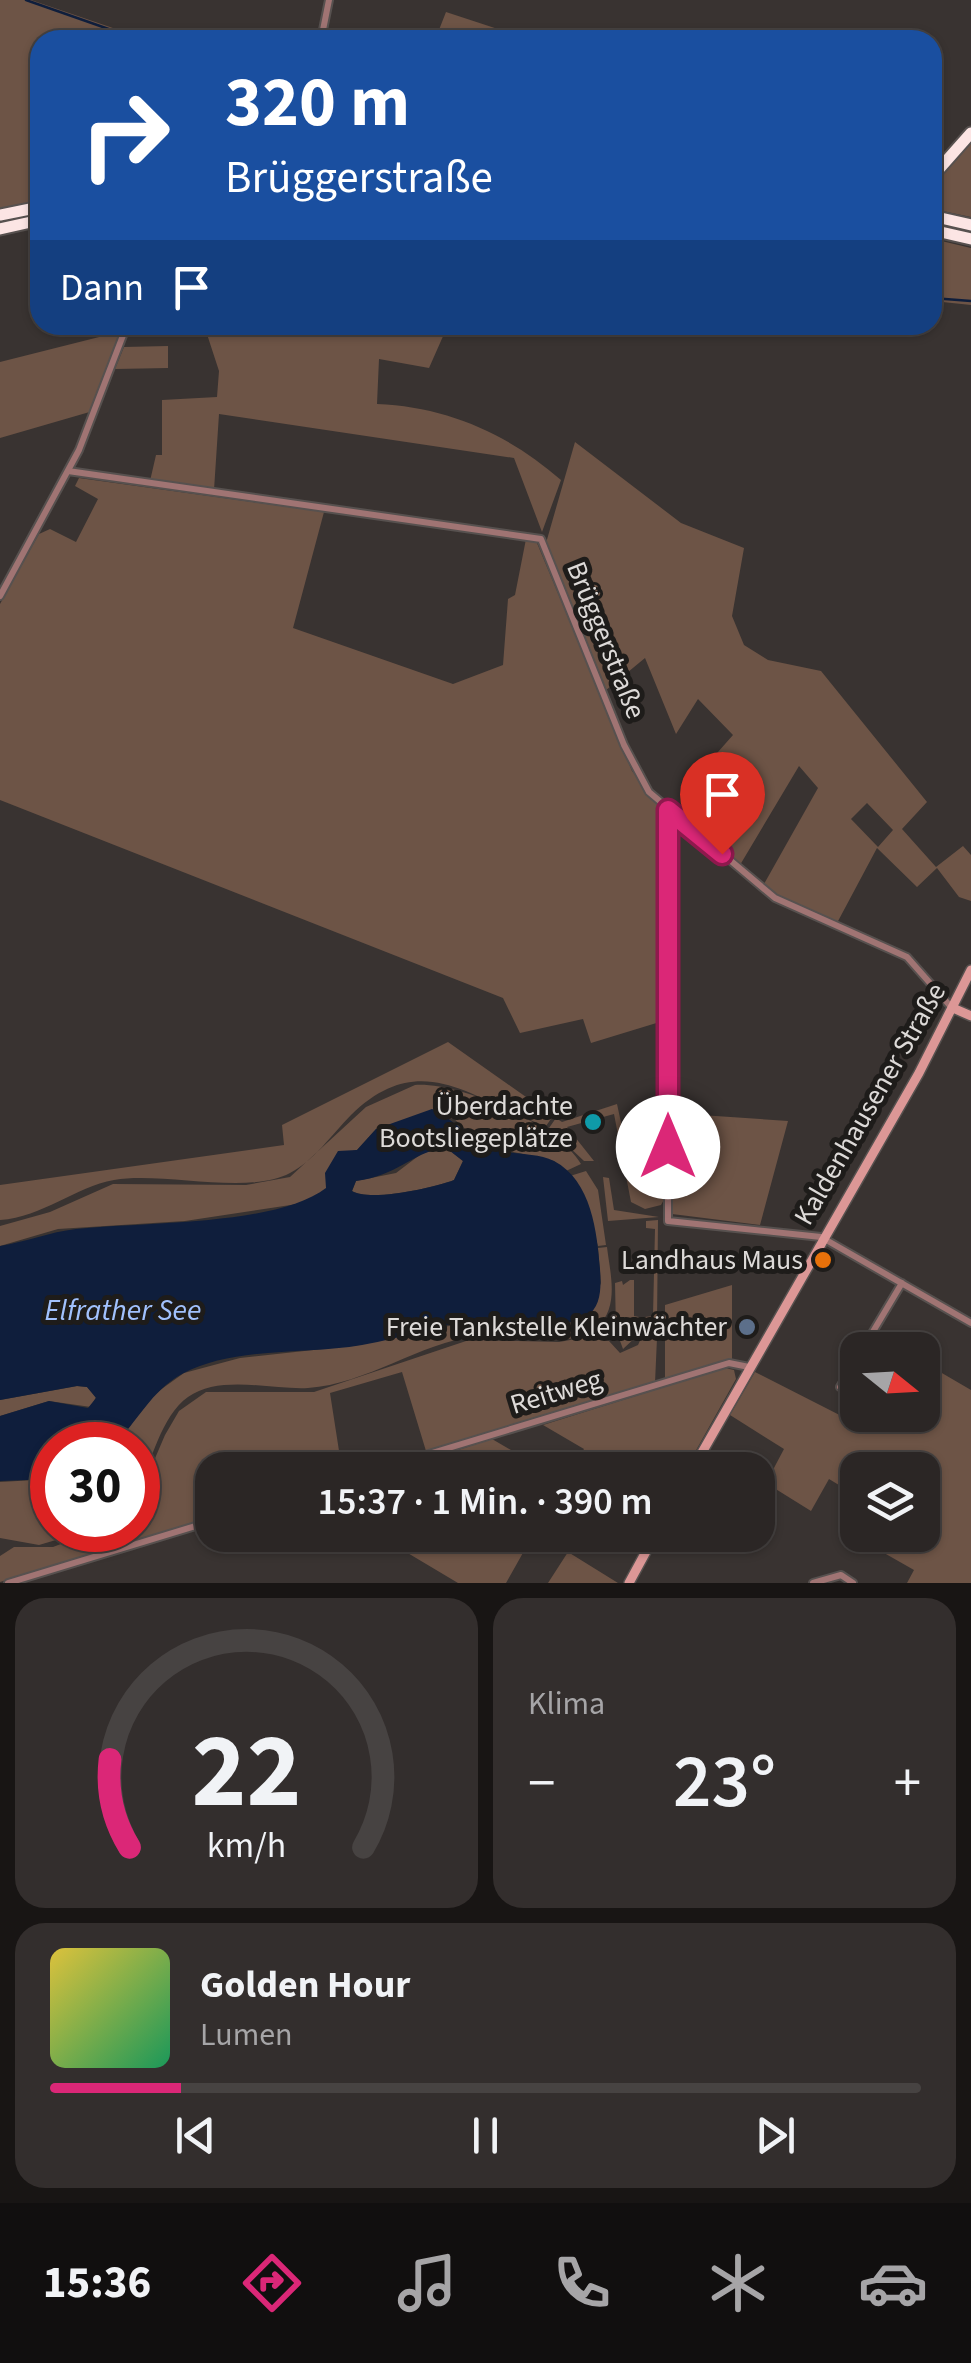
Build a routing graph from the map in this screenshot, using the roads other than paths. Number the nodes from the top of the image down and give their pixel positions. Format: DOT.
graph roads {
  1 [pos="330,0"];
  2 [pos="322,30"];
  3 [pos="971,133"];
  4 [pos="942,166"];
  5 [pos="30,209"];
  6 [pos="0,215"];
  7 [pos="942,218"];
  8 [pos="30,222"];
  9 [pos="971,224"];
  10 [pos="0,228"];
  11 [pos="942,232"];
  12 [pos="971,239"];
  13 [pos="123,335"];
  14 [pos="68,470"];
  15 [pos="0,596"];
  16 [pos="668,810"];
  17 [pos="971,970"];
  18 [pos="953,1008"];
  19 [pos="971,1016"];
  20 [pos="821,1237"];
  21 [pos="902,1282"];
  22 [pos="971,1323"];
  23 [pos="873,1332"];
  24 [pos="748,1367"];
  25 [pos="435,1452"];
  26 [pos="702,1452"];
  27 [pos="195,1526"];
  28 [pos="646,1552"];
  29 [pos="8,1583"];
  30 [pos="629,1583"];
  31 [pos="813,1583"];
  32 [pos="853,1583"];
  1 -- 2 [label="street"];
  3 -- 4 [label="highway"];
  5 -- 6 [label="highway"];
  7 -- 9 [label="highway"];
  8 -- 10 [label="highway"];
  11 -- 12 [label="highway"];
  13 -- 14 [label="street"];
  14 -- 15 [label="street"];
  14 -- 16 [label="street, Brüggerstraße"];
  16 -- 18 [label="street, Brüggerstraße"];
  16 -- 20 [label="street"];
  17 -- 18 [label="main road, Kaldenhausener Straße"];
  18 -- 19 [label="main road"];
  18 -- 20 [label="main road, Kaldenhausener Straße"];
  20 -- 21 [label="street"];
  20 -- 24 [label="main road, Kaldenhausener Straße"];
  21 -- 22 [label="street"];
  21 -- 23 [label="street"];
  24 -- 25 [label="street, Reitweg"];
  24 -- 26 [label="main road, Kaldenhausener Straße"];
  27 -- 29 [label="street"];
  28 -- 30 [label="main road"];
  31 -- 32 [label="street"];
}
